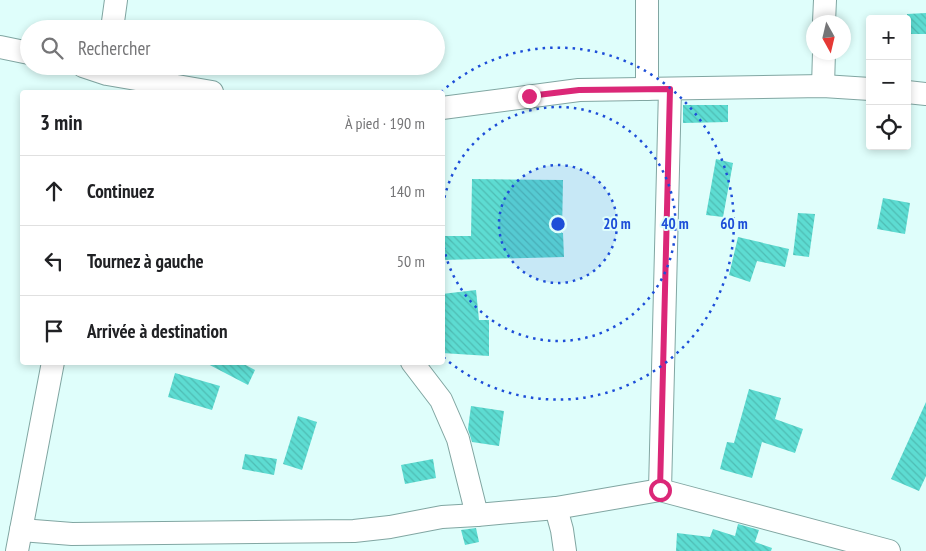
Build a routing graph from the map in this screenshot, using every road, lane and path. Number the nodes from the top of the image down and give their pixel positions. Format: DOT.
graph roads {
  1 [pos="116,0"];
  2 [pos="648,0"];
  3 [pos="825,0"];
  4 [pos="824,15"];
  5 [pos="113,20"];
  6 [pos="0,46"];
  7 [pos="20,50"];
  8 [pos="824,60"];
  9 [pos="106,77"];
  10 [pos="823,86"];
  11 [pos="647,89"];
  12 [pos="670,89"];
  13 [pos="198,90"];
  14 [pos="866,90"];
  15 [pos="911,92"];
  16 [pos="926,94"];
  17 [pos="445,108"];
  18 [pos="52,365"];
  19 [pos="414,365"];
  20 [pos="660,490"];
  21 [pos="556,508"];
  22 [pos="477,515"];
  23 [pos="19,540"];
  24 [pos="564,551"];
  25 [pos="889,551"];
  1 -- 5 [label="street"];
  2 -- 11 [label="street"];
  3 -- 4 [label="street"];
  6 -- 7 [label="street"];
  8 -- 10 [label="street"];
  9 -- 13 [label="street"];
  10 -- 12 [label="street"];
  10 -- 14 [label="street"];
  11 -- 12 [label="street"];
  11 -- 17 [label="street"];
  12 -- 20 [label="street"];
  15 -- 16 [label="street"];
  18 -- 23 [label="street"];
  19 -- 22 [label="street"];
  20 -- 21 [label="street"];
  20 -- 25 [label="street"];
  21 -- 22 [label="street"];
  21 -- 24 [label="street"];
  22 -- 23 [label="street"];
}
